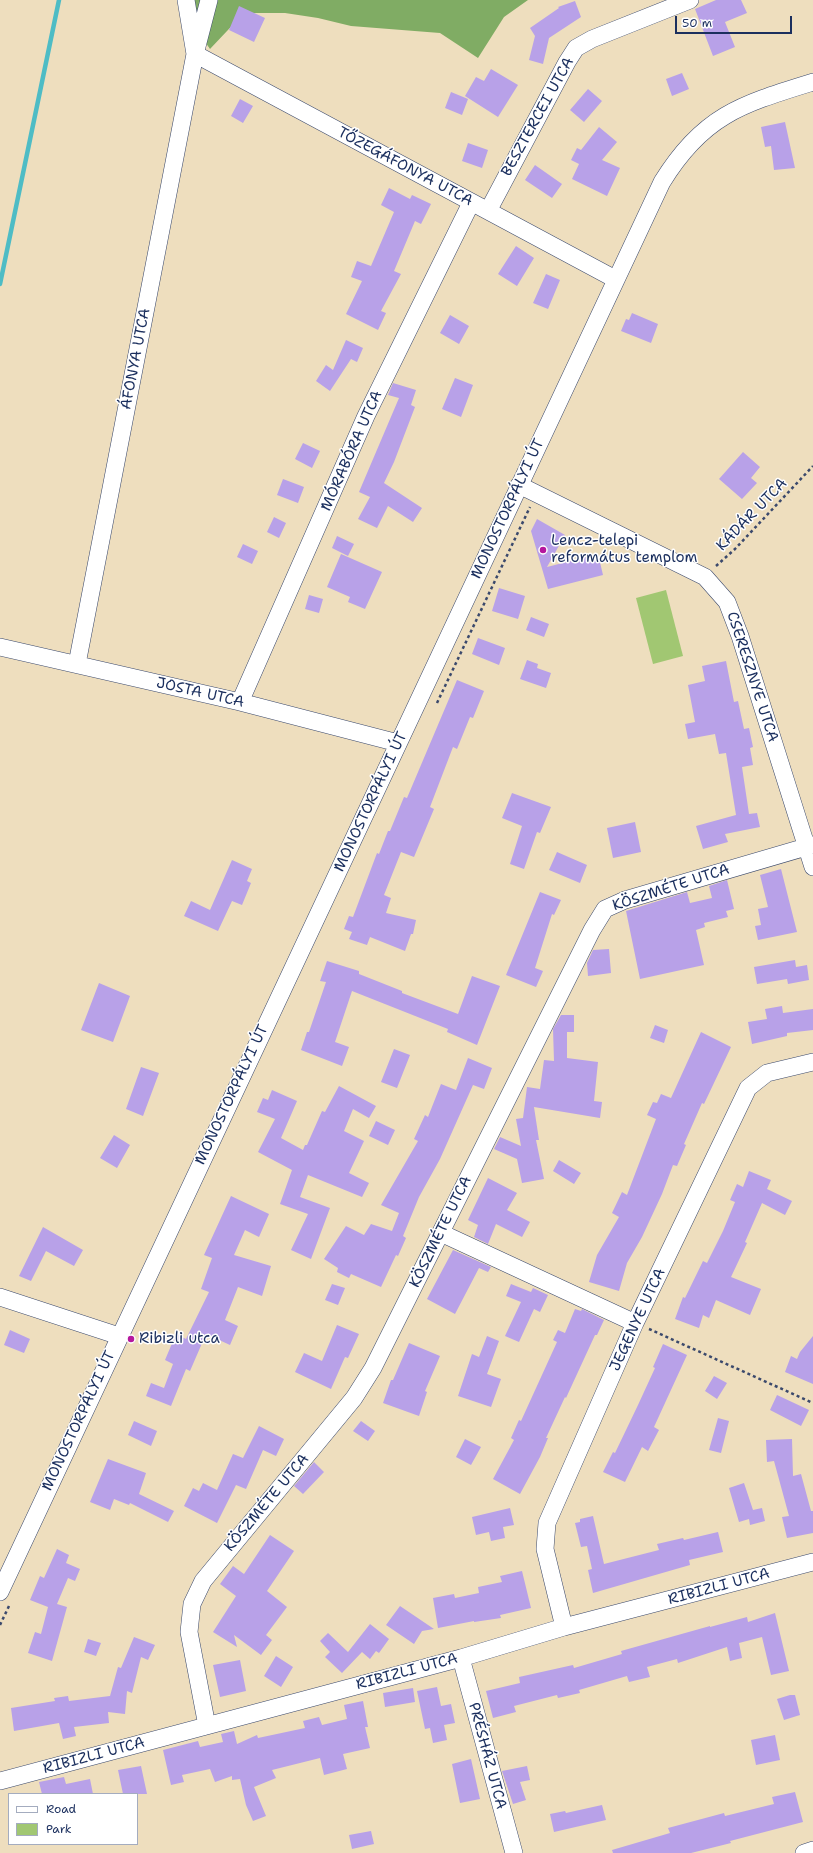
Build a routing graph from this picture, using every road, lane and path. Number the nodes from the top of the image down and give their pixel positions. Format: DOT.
graph roads {
  1 [pos="186,0"];
  2 [pos="209,0"];
  3 [pos="690,0"];
  4 [pos="196,54"];
  5 [pos="813,82"];
  6 [pos="471,203"];
  7 [pos="488,211"];
  8 [pos="615,279"];
  9 [pos="813,466"];
  10 [pos="519,485"];
  11 [pos="705,577"];
  12 [pos="0,647"];
  13 [pos="76,664"];
  14 [pos="240,702"];
  15 [pos="398,744"];
  16 [pos="810,846"];
  17 [pos="813,867"];
  18 [pos="813,1062"];
  19 [pos="441,1233"];
  20 [pos="0,1297"];
  21 [pos="635,1323"];
  22 [pos="119,1336"];
  23 [pos="813,1403"];
  24 [pos="813,1562"];
  25 [pos="0,1592"];
  26 [pos="564,1627"];
  27 [pos="461,1658"];
  28 [pos="207,1726"];
  29 [pos="0,1781"];
  30 [pos="813,1850"];
  31 [pos="514,1853"];
  32 [pos="804,1853"];
  1 -- 4 [label="street, ÁFONYA UTCA"];
  2 -- 4 [label="street, ÁFONYA UTCA"];
  3 -- 7 [label="street, BESZTERCEI UTCA"];
  4 -- 6 [label="street, TŐZEGÁFONYA UTCA"];
  4 -- 13 [label="street, ÁFONYA UTCA"];
  5 -- 8 [label="street, MONOSTORPÁLYI ÚT"];
  6 -- 7 [label="street, TŐZEGÁFONYA UTCA"];
  6 -- 14 [label="street, MÓRABÓRA UTCA"];
  7 -- 8 [label="street, TŐZEGÁFONYA UTCA"];
  8 -- 10 [label="street, MONOSTORPÁLYI ÚT"];
  9 -- 11 [label="path, KÁDÁR UTCA"];
  10 -- 11 [label="street, CSERESZNYE UTCA"];
  10 -- 15 [label="street, MONOSTORPÁLYI ÚT"];
  11 -- 16 [label="street, CSERESZNYE UTCA"];
  12 -- 13 [label="street, JOSTA UTCA"];
  13 -- 14 [label="street, JOSTA UTCA"];
  14 -- 15 [label="street, JOSTA UTCA"];
  15 -- 22 [label="street, MONOSTORPÁLYI ÚT"];
  16 -- 17 [label="street, CSERESZNYE UTCA"];
  16 -- 19 [label="street, KÖSZMÉTE UTCA"];
  18 -- 21 [label="street, JEGENYE UTCA"];
  19 -- 21 [label="street"];
  19 -- 28 [label="street, KÖSZMÉTE UTCA"];
  20 -- 22 [label="street"];
  21 -- 23 [label="path"];
  21 -- 26 [label="street, JEGENYE UTCA"];
  22 -- 25 [label="street, MONOSTORPÁLYI ÚT"];
  24 -- 26 [label="street, RIBIZLI UTCA"];
  26 -- 27 [label="street, RIBIZLI UTCA"];
  27 -- 28 [label="street, RIBIZLI UTCA"];
  27 -- 31 [label="street, PRÉSHÁZ UTCA"];
  28 -- 29 [label="street, RIBIZLI UTCA"];
  30 -- 32 [label="street"];
}
